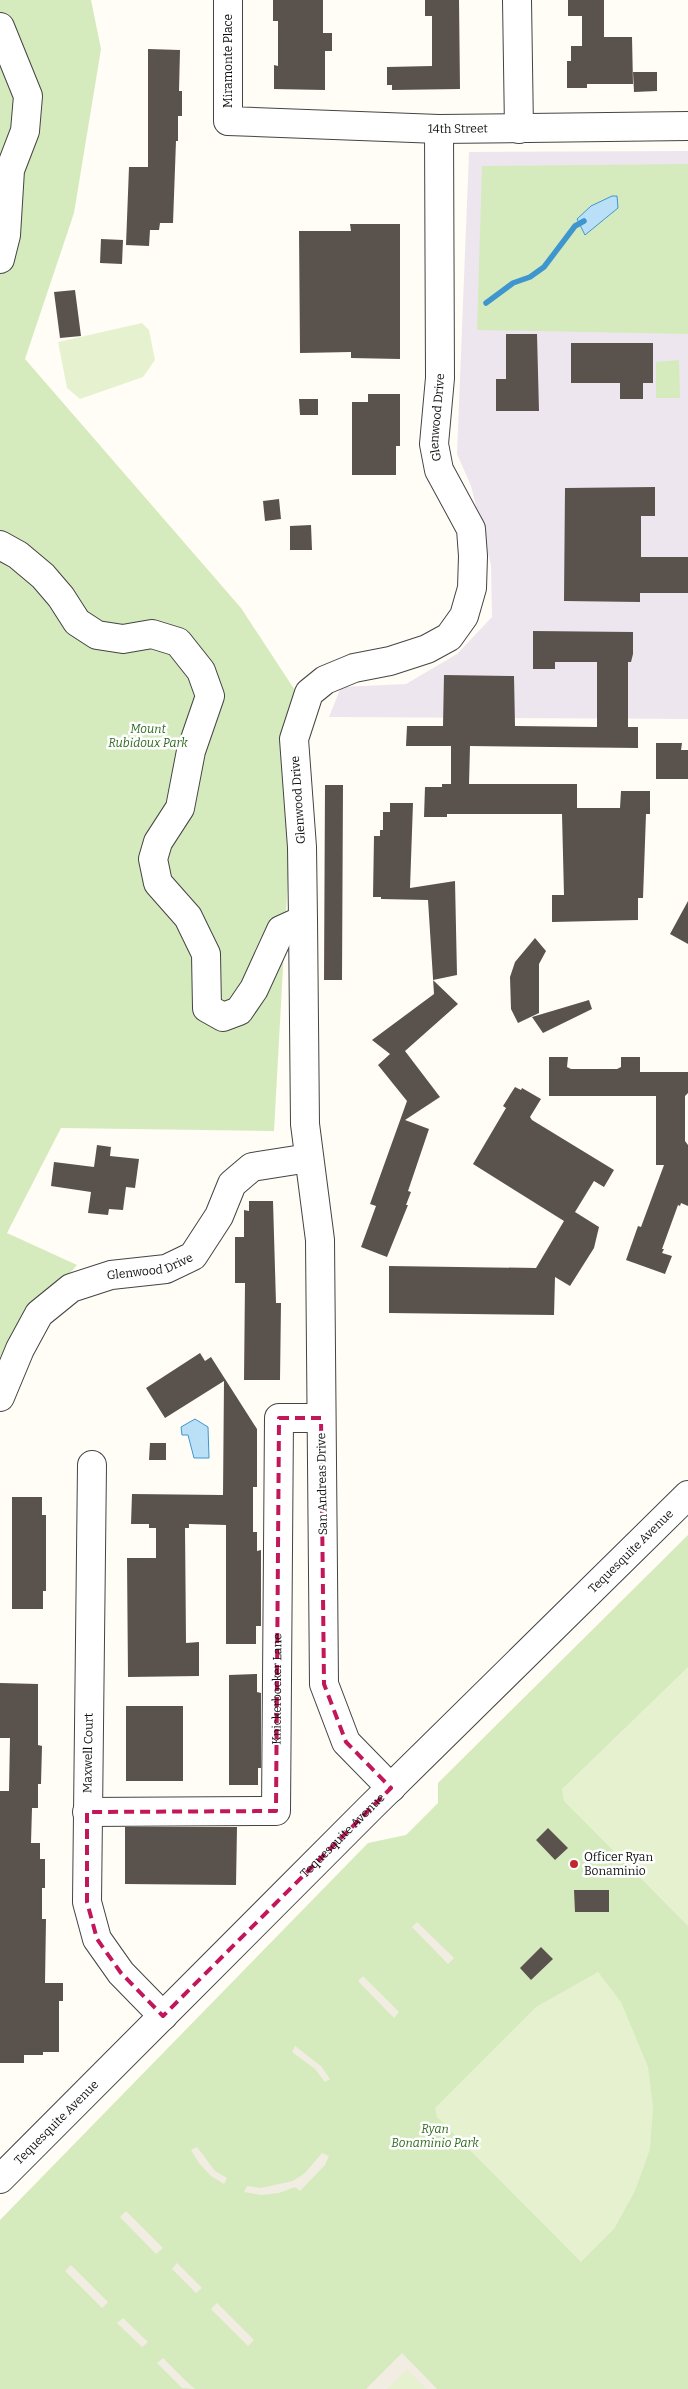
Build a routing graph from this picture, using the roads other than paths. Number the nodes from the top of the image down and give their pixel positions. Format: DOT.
graph roads {
  1 [pos="228,0"];
  2 [pos="517,0"];
  3 [pos="0,27"];
  4 [pos="228,121"];
  5 [pos="688,126"];
  6 [pos="519,128"];
  7 [pos="439,129"];
  8 [pos="0,259"];
  9 [pos="0,545"];
  10 [pos="304,920"];
  11 [pos="309,1158"];
  12 [pos="0,1397"];
  13 [pos="321,1418"];
  14 [pos="92,1465"];
  15 [pos="688,1496"];
  16 [pos="391,1788"];
  17 [pos="87,1812"];
  18 [pos="163,2016"];
  19 [pos="0,2179"];
  1 -- 4 [label="street, Miramonte Place"];
  2 -- 6 [label="street"];
  3 -- 8 [label="street"];
  4 -- 7 [label="street, 14th Street"];
  5 -- 6 [label="street, 14th Street"];
  6 -- 7 [label="street, 14th Street"];
  7 -- 10 [label="street, Glenwood Drive"];
  9 -- 10 [label="street"];
  10 -- 11 [label="street, Glenwood Drive"];
  11 -- 12 [label="street, Glenwood Drive"];
  11 -- 13 [label="street, San Andreas Drive"];
  13 -- 16 [label="street, San Andreas Drive"];
  13 -- 17 [label="street, Knickerbocker Lane"];
  14 -- 17 [label="street, Maxwell Court"];
  15 -- 16 [label="street, Tequesquite Avenue"];
  16 -- 18 [label="street, Tequesquite Avenue"];
  17 -- 18 [label="street, Maxwell Court"];
  18 -- 19 [label="street, Tequesquite Avenue"];
}
